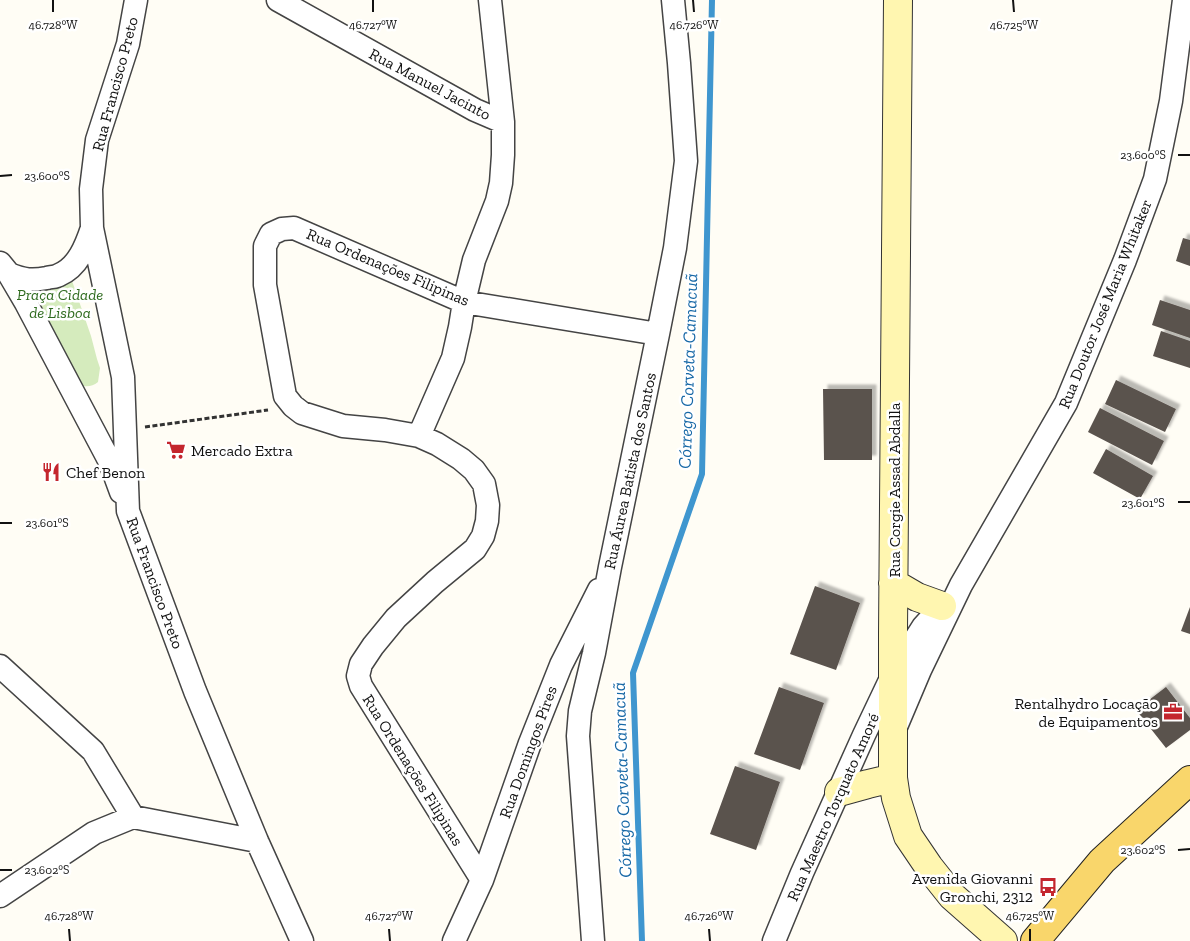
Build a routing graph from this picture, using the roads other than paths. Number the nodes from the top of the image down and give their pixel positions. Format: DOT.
graph roads {
  1 [pos="136,0"];
  2 [pos="278,0"];
  3 [pos="490,0"];
  4 [pos="673,0"];
  5 [pos="898,0"];
  6 [pos="1184,0"];
  7 [pos="503,122"];
  8 [pos="92,228"];
  9 [pos="4,268"];
  10 [pos="464,302"];
  11 [pos="658,334"];
  12 [pos="419,436"];
  13 [pos="128,511"];
  14 [pos="610,567"];
  15 [pos="893,583"];
  16 [pos="960,585"];
  17 [pos="942,606"];
  18 [pos="0,666"];
  19 [pos="893,674"];
  20 [pos="893,733"];
  21 [pos="893,778"];
  22 [pos="1190,780"];
  23 [pos="839,792"];
  24 [pos="133,817"];
  25 [pos="257,841"];
  26 [pos="482,880"];
  27 [pos="0,896"];
  28 [pos="302,941"];
  29 [pos="454,941"];
  30 [pos="593,941"];
  31 [pos="774,941"];
  32 [pos="1003,941"];
  33 [pos="1035,941"];
  1 -- 8 [label="street, Rua Francisco Preto"];
  2 -- 7 [label="street, Rua Manuel Jacinto"];
  3 -- 7 [label="street"];
  4 -- 11 [label="street, Rua Áurea Batista dos Santos"];
  5 -- 15 [label="street, Rua Corgie Assad Abdalla"];
  6 -- 16 [label="street, Rua Doutor José Maria Whitaker"];
  7 -- 10 [label="street"];
  8 -- 9 [label="street"];
  8 -- 13 [label="street, Rua Francisco Preto"];
  9 -- 13 [label="street"];
  10 -- 11 [label="street, Rua Ordenações Filipinas"];
  10 -- 12 [label="street"];
  10 -- 12 [label="street, Rua Ordenações Filipinas"];
  11 -- 14 [label="street, Rua Áurea Batista dos Santos"];
  12 -- 26 [label="street, Rua Ordenações Filipinas"];
  13 -- 25 [label="street, Rua Francisco Preto"];
  14 -- 26 [label="street, Rua Domingos Pires"];
  14 -- 30 [label="street, Rua Áurea Batista dos Santos"];
  15 -- 17 [label="street"];
  15 -- 19 [label="street, Rua Corgie Assad Abdalla"];
  16 -- 17 [label="street, Rua Doutor José Maria Whitaker"];
  16 -- 20 [label="street, Rua Doutor José Maria Whitaker"];
  17 -- 19 [label="street, Rua Doutor José Maria Whitaker"];
  18 -- 24 [label="street"];
  19 -- 20 [label="street, Rua Corgie Assad Abdalla"];
  19 -- 23 [label="street, Rua Maestro Torquato Amoré"];
  20 -- 21 [label="street, Rua Corgie Assad Abdalla"];
  21 -- 23 [label="street"];
  21 -- 32 [label="street, Rua Corgie Assad Abdalla"];
  22 -- 33 [label="main road"];
  23 -- 31 [label="street, Rua Maestro Torquato Amoré"];
  24 -- 25 [label="street"];
  24 -- 27 [label="street"];
  25 -- 28 [label="street, Rua Francisco Preto"];
  26 -- 29 [label="street, Rua Domingos Pires"];
}
